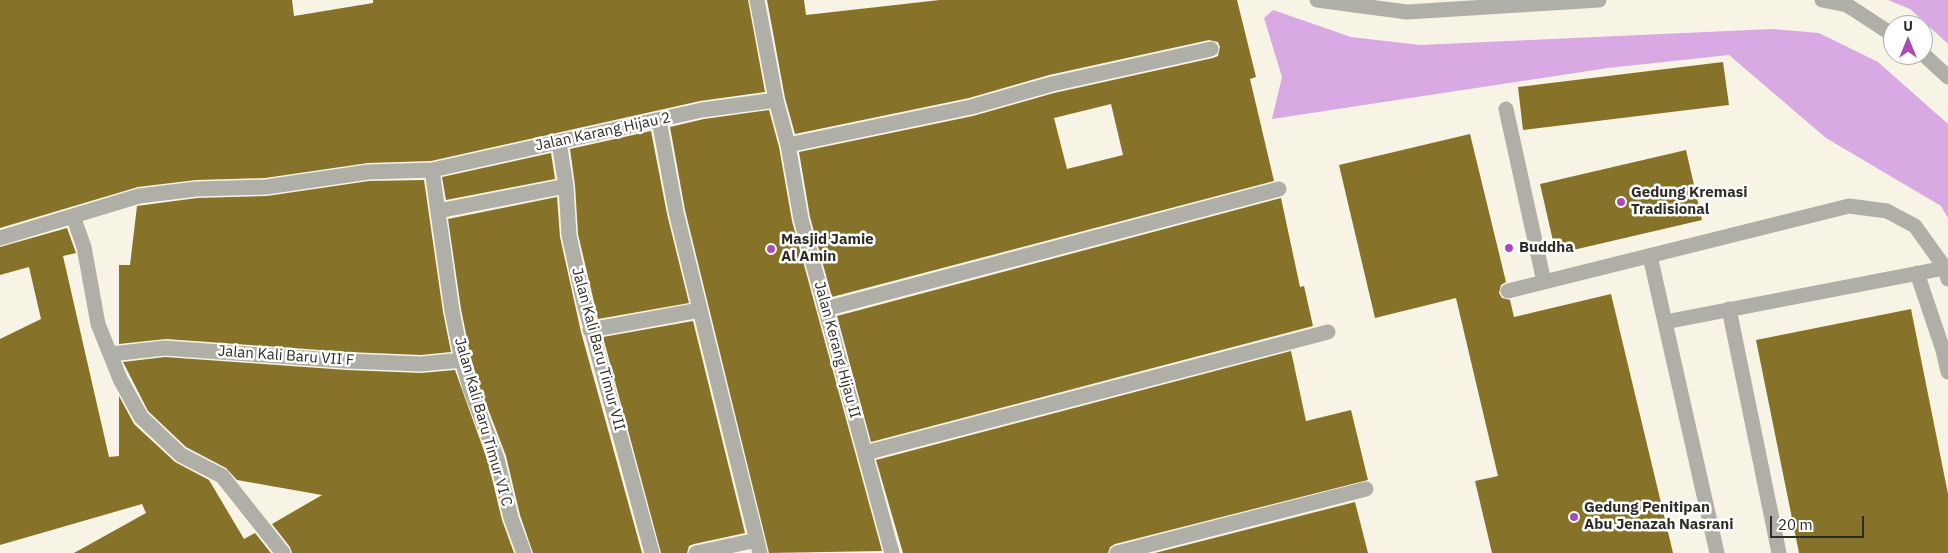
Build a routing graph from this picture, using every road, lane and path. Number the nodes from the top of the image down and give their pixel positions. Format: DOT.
graph roads {
  1 [pos="757,0"];
  2 [pos="1317,0"];
  3 [pos="1599,0"];
  4 [pos="1822,0"];
  5 [pos="1883,28"];
  6 [pos="1211,49"];
  7 [pos="1933,63"];
  8 [pos="1948,77"];
  9 [pos="776,100"];
  10 [pos="1506,109"];
  11 [pos="658,120"];
  12 [pos="559,142"];
  13 [pos="788,145"];
  14 [pos="432,170"];
  15 [pos="566,186"];
  16 [pos="1279,189"];
  17 [pos="438,210"];
  18 [pos="73,216"];
  19 [pos="0,238"];
  20 [pos="1650,256"];
  21 [pos="1917,273"];
  22 [pos="1946,273"];
  23 [pos="1544,282"];
  24 [pos="1508,291"];
  25 [pos="825,309"];
  26 [pos="1729,309"];
  27 [pos="700,310"];
  28 [pos="1664,322"];
  29 [pos="590,330"];
  30 [pos="1328,332"];
  31 [pos="110,354"];
  32 [pos="462,360"];
  33 [pos="1948,372"];
  34 [pos="865,453"];
  35 [pos="1366,489"];
  36 [pos="759,546"];
  37 [pos="283,553"];
  38 [pos="524,553"];
  39 [pos="652,553"];
  40 [pos="696,553"];
  41 [pos="892,553"];
  42 [pos="1117,553"];
  43 [pos="1716,553"];
  44 [pos="1780,553"];
  1 -- 9 [label="street, Jalan Kerang Hijau II"];
  2 -- 3 [label="street"];
  4 -- 5 [label="street"];
  6 -- 13 [label="street"];
  7 -- 8 [label="street"];
  9 -- 11 [label="street, Jalan Karang Hijau 2"];
  9 -- 13 [label="street, Jalan Kerang Hijau II"];
  10 -- 23 [label="street"];
  11 -- 12 [label="street, Jalan Karang Hijau 2"];
  11 -- 27 [label="street"];
  12 -- 14 [label="street, Jalan Karang Hijau 2"];
  12 -- 15 [label="street, Jalan Kali Baru Timur VII"];
  13 -- 25 [label="street, Jalan Kerang Hijau II"];
  14 -- 17 [label="street, Jalan Kali Baru Timur VI C"];
  14 -- 18 [label="street, Jalan Karang Hijau 2"];
  15 -- 17 [label="street"];
  15 -- 29 [label="street, Jalan Kali Baru Timur VII"];
  16 -- 25 [label="street"];
  17 -- 32 [label="street, Jalan Kali Baru Timur VI C"];
  18 -- 19 [label="street, Jalan Karang Hijau 2"];
  18 -- 31 [label="street"];
  20 -- 22 [label="street"];
  20 -- 23 [label="street"];
  20 -- 28 [label="street"];
  21 -- 22 [label="street"];
  21 -- 26 [label="street"];
  21 -- 33 [label="street"];
  23 -- 24 [label="street"];
  25 -- 34 [label="street, Jalan Kerang Hijau II"];
  26 -- 28 [label="street"];
  26 -- 44 [label="street"];
  27 -- 29 [label="street"];
  27 -- 36 [label="street"];
  28 -- 43 [label="street"];
  29 -- 39 [label="street, Jalan Kali Baru Timur VII"];
  30 -- 34 [label="street"];
  31 -- 32 [label="street, Jalan Kali Baru VII F"];
  31 -- 37 [label="street"];
  32 -- 38 [label="street, Jalan Kali Baru Timur VI C"];
  34 -- 41 [label="street, Jalan Kerang Hijau II"];
  35 -- 42 [label="street"];
  36 -- 40 [label="street"];
}
